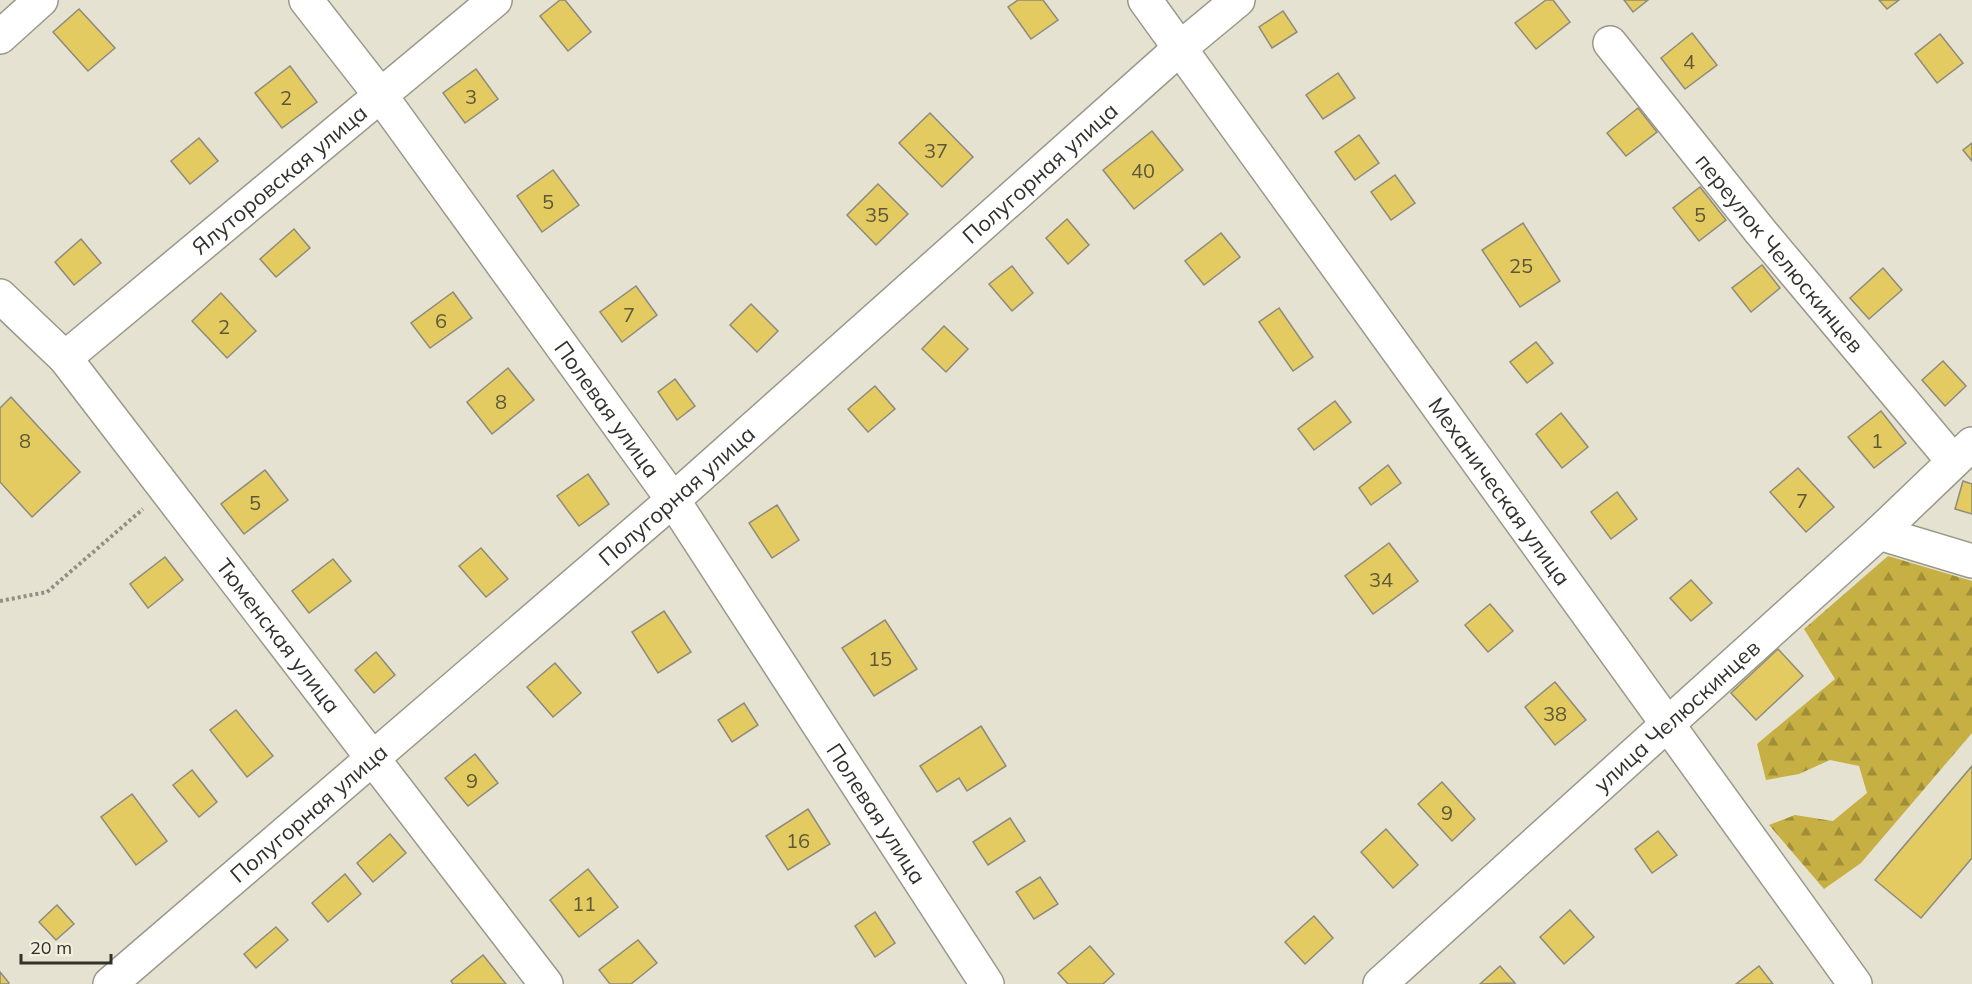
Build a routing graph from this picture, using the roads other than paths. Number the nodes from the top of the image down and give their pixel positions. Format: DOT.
graph roads {
  1 [pos="41,0"];
  2 [pos="306,0"];
  3 [pos="495,0"];
  4 [pos="1145,0"];
  5 [pos="1238,0"];
  6 [pos="0,37"];
  7 [pos="1610,43"];
  8 [pos="1179,49"];
  9 [pos="381,96"];
  10 [pos="0,296"];
  11 [pos="65,358"];
  12 [pos="1963,452"];
  13 [pos="673,500"];
  14 [pos="1879,533"];
  15 [pos="1972,561"];
  16 [pos="1669,723"];
  17 [pos="374,758"];
  18 [pos="110,984"];
  19 [pos="546,984"];
  20 [pos="987,984"];
  21 [pos="1380,984"];
  22 [pos="1855,984"];
  1 -- 6 [label="street"];
  2 -- 9 [label="street, Полевая улица"];
  3 -- 9 [label="street, Ялуторовская улица"];
  4 -- 8 [label="street, Механическая улица"];
  5 -- 8 [label="street, Полугорная улица"];
  7 -- 12 [label="street, переулок Челюскинцев"];
  8 -- 13 [label="street, Полугорная улица"];
  8 -- 16 [label="street, Механическая улица"];
  9 -- 11 [label="street, Ялуторовская улица"];
  9 -- 13 [label="street, Полевая улица"];
  10 -- 11 [label="street, Тюменская улица"];
  11 -- 17 [label="street, Тюменская улица"];
  12 -- 14 [label="street, улица Челюскинцев"];
  13 -- 17 [label="street, Полугорная улица"];
  13 -- 20 [label="street, Полевая улица"];
  14 -- 15 [label="street"];
  14 -- 16 [label="street, улица Челюскинцев"];
  16 -- 21 [label="street, улица Челюскинцев"];
  16 -- 22 [label="street, Механическая улица"];
  17 -- 18 [label="street, Полугорная улица"];
  17 -- 19 [label="street, Тюменская улица"];
}
